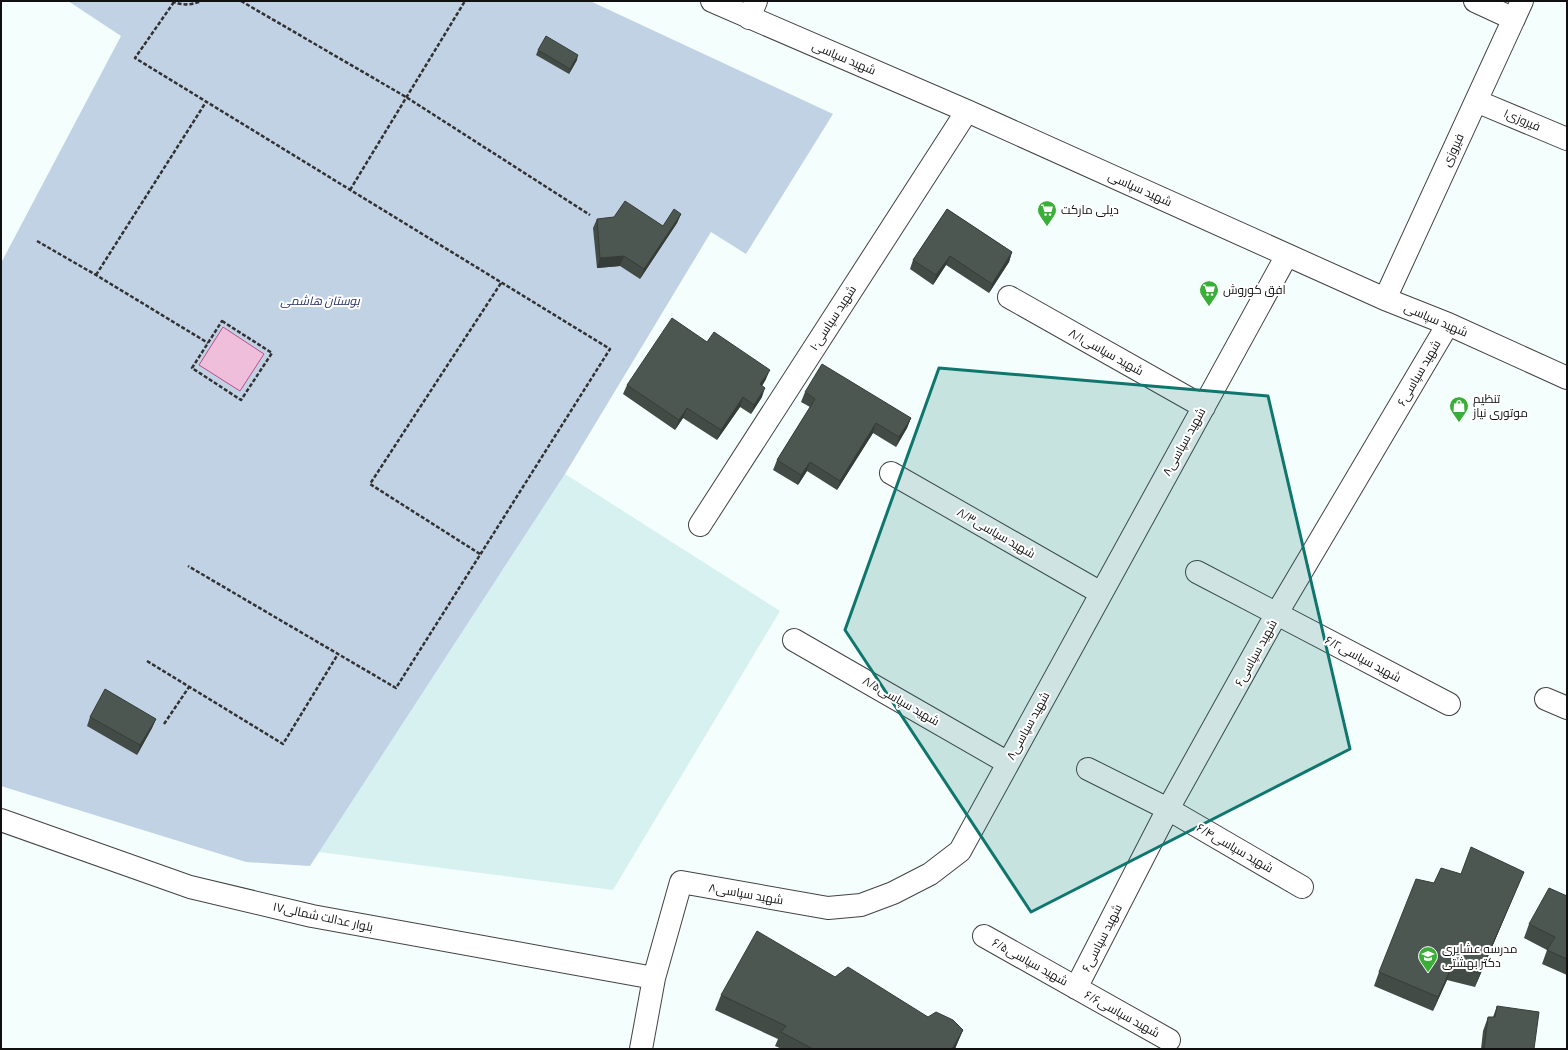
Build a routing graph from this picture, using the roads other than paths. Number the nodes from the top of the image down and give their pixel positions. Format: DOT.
graph roads {
  1 [pos="712,1"];
  2 [pos="1475,1"];
  3 [pos="753,9"];
  4 [pos="1518,10"];
  5 [pos="1476,101"];
  6 [pos="967,111"];
  7 [pos="1567,139"];
  8 [pos="1287,255"];
  9 [pos="1009,297"];
  10 [pos="1385,299"];
  11 [pos="1448,324"];
  12 [pos="1567,378"];
  13 [pos="1204,406"];
  14 [pos="891,473"];
  15 [pos="700,525"];
  16 [pos="1197,572"];
  17 [pos="1101,593"];
  18 [pos="1278,614"];
  19 [pos="794,640"];
  20 [pos="1546,699"];
  21 [pos="1449,704"];
  22 [pos="1567,708"];
  23 [pos="1008,763"];
  24 [pos="1088,769"];
  25 [pos="1168,809"];
  26 [pos="1,820"];
  27 [pos="1302,887"];
  28 [pos="984,936"];
  29 [pos="654,978"];
  30 [pos="1076,988"];
  31 [pos="1169,1040"];
  32 [pos="641,1049"];
  1 -- 3 [label="street, شهید سپاسی"];
  2 -- 4 [label="street"];
  3 -- 6 [label="street, شهید سپاسی"];
  4 -- 5 [label="street, فیروزی"];
  5 -- 7 [label="street, فیروزی۱"];
  5 -- 10 [label="street, فیروزی"];
  6 -- 8 [label="street, شهید سپاسی"];
  6 -- 15 [label="street, شهید سپاسی۱۰"];
  8 -- 10 [label="street, شهید سپاسی"];
  8 -- 13 [label="street, شهید سپاسی۸"];
  9 -- 13 [label="street, شهید سپاسی۸/۱"];
  10 -- 11 [label="street, شهید سپاسی"];
  11 -- 12 [label="street, شهید سپاسی"];
  11 -- 18 [label="street, شهید سپاسی۶"];
  13 -- 17 [label="street, شهید سپاسی۸"];
  14 -- 17 [label="street, شهید سپاسی۸/۳"];
  16 -- 18 [label="street, شهید سپاسی۶/۲"];
  17 -- 23 [label="street, شهید سپاسی۸"];
  18 -- 21 [label="street, شهید سپاسی۶/۲"];
  18 -- 25 [label="street, شهید سپاسی۶"];
  19 -- 23 [label="street, شهید سپاسی۸/۵"];
  20 -- 22 [label="street"];
  23 -- 29 [label="street, شهید سپاسی۸"];
  24 -- 25 [label="street, شهید سپاسی۶/۴"];
  25 -- 27 [label="street, شهید سپاسی۶/۴"];
  25 -- 30 [label="street, شهید سپاسی۶"];
  26 -- 29 [label="street, بلوار عدالت شمالی۱۷"];
  28 -- 30 [label="street, شهید سپاسی۶/۵"];
  29 -- 32 [label="street"];
  30 -- 31 [label="street, شهید سپاسی۶/۶"];
}
